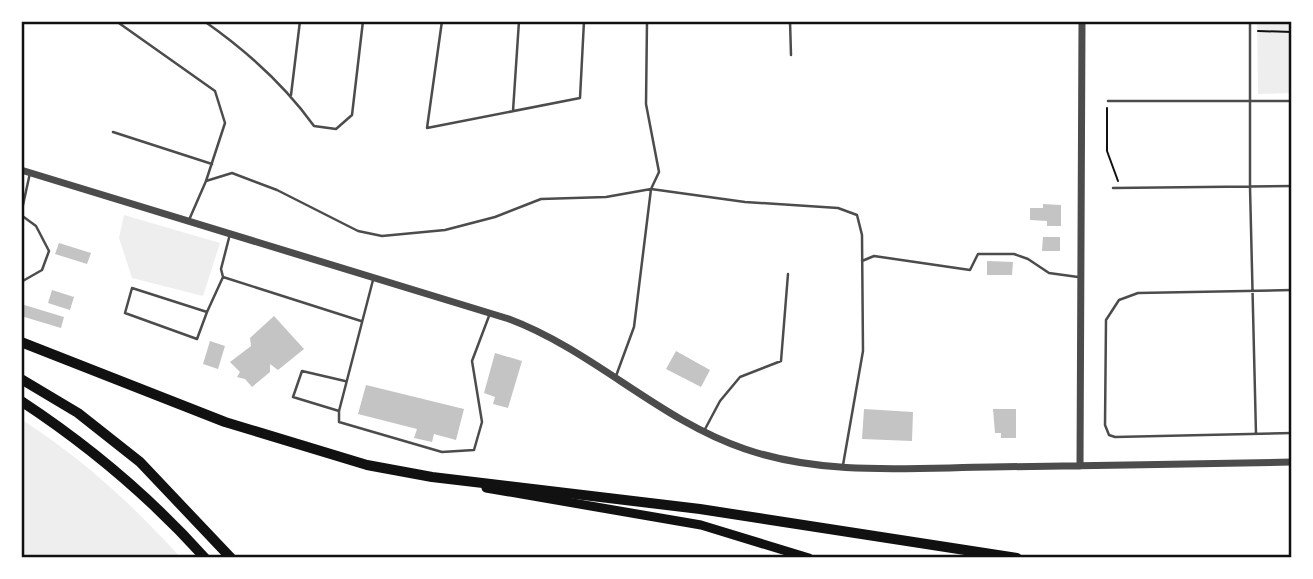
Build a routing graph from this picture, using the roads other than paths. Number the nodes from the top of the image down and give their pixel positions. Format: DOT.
graph roads {
  1 [pos="116,21"];
  2 [pos="204,21"];
  3 [pos="300,21"];
  4 [pos="363,21"];
  5 [pos="442,21"];
  6 [pos="519,21"];
  7 [pos="584,21"];
  8 [pos="647,21"];
  9 [pos="790,21"];
  10 [pos="1082,21"];
  11 [pos="1250,21"];
  12 [pos="791,55"];
  13 [pos="291,95"];
  14 [pos="1292,101"];
  15 [pos="1108,102"];
  16 [pos="1250,102"];
  17 [pos="513,111"];
  18 [pos="113,132"];
  19 [pos="212,164"];
  20 [pos="21,170"];
  21 [pos="30,173"];
  22 [pos="206,181"];
  23 [pos="1292,186"];
  24 [pos="1250,187"];
  25 [pos="1113,188"];
  26 [pos="651,189"];
  27 [pos="21,214"];
  28 [pos="188,222"];
  29 [pos="230,234"];
  30 [pos="862,261"];
  31 [pos="788,274"];
  32 [pos="223,277"];
  33 [pos="374,277"];
  34 [pos="1082,277"];
  35 [pos="21,282"];
  36 [pos="1292,290"];
  37 [pos="1252,291"];
  38 [pos="207,312"];
  39 [pos="491,313"];
  40 [pos="361,321"];
  41 [pos="21,342"];
  42 [pos="616,376"];
  43 [pos="21,379"];
  44 [pos="345,382"];
  45 [pos="21,401"];
  46 [pos="339,411"];
  47 [pos="704,431"];
  48 [pos="1256,433"];
  49 [pos="1292,433"];
  50 [pos="1292,462"];
  51 [pos="1080,466"];
  52 [pos="843,469"];
  53 [pos="432,477"];
  54 [pos="231,557"];
  55 [pos="205,558"];
  56 [pos="809,558"];
  57 [pos="1017,558"];
  1 -- 19 [label="lane"];
  2 -- 13 [label="lane"];
  3 -- 13 [label="lane"];
  4 -- 13 [label="lane"];
  5 -- 17 [label="lane"];
  6 -- 17 [label="lane"];
  7 -- 17 [label="lane"];
  8 -- 26 [label="lane"];
  9 -- 12 [label="lane"];
  10 -- 34 [label="street"];
  11 -- 16 [label="lane"];
  14 -- 16 [label="lane"];
  15 -- 16 [label="lane"];
  16 -- 24 [label="lane"];
  18 -- 19 [label="lane"];
  19 -- 22 [label="lane"];
  20 -- 21 [label="street"];
  21 -- 27 [label="lane"];
  21 -- 28 [label="street"];
  22 -- 26 [label="lane"];
  22 -- 28 [label="lane"];
  23 -- 24 [label="lane"];
  24 -- 25 [label="lane"];
  24 -- 37 [label="lane"];
  26 -- 30 [label="lane"];
  26 -- 42 [label="lane"];
  27 -- 35 [label="lane"];
  28 -- 29 [label="street"];
  29 -- 32 [label="lane"];
  29 -- 33 [label="street"];
  30 -- 34 [label="lane"];
  30 -- 52 [label="lane"];
  31 -- 47 [label="lane"];
  32 -- 38 [label="lane"];
  32 -- 40 [label="lane"];
  33 -- 39 [label="street"];
  33 -- 40 [label="lane"];
  34 -- 51 [label="street"];
  36 -- 37 [label="lane"];
  37 -- 48 [label="lane"];
  37 -- 48 [label="lane"];
  38 -- 38 [label="lane"];
  39 -- 42 [label="street"];
  39 -- 46 [label="lane"];
  40 -- 44 [label="lane"];
  41 -- 53 [label="highway"];
  42 -- 47 [label="street"];
  43 -- 54 [label="highway"];
  44 -- 46 [label="lane"];
  44 -- 46 [label="lane"];
  45 -- 55 [label="highway"];
  47 -- 52 [label="street"];
  48 -- 49 [label="lane"];
  50 -- 51 [label="street"];
  51 -- 52 [label="street"];
  53 -- 56 [label="main road"];
  53 -- 57 [label="highway"];
}
